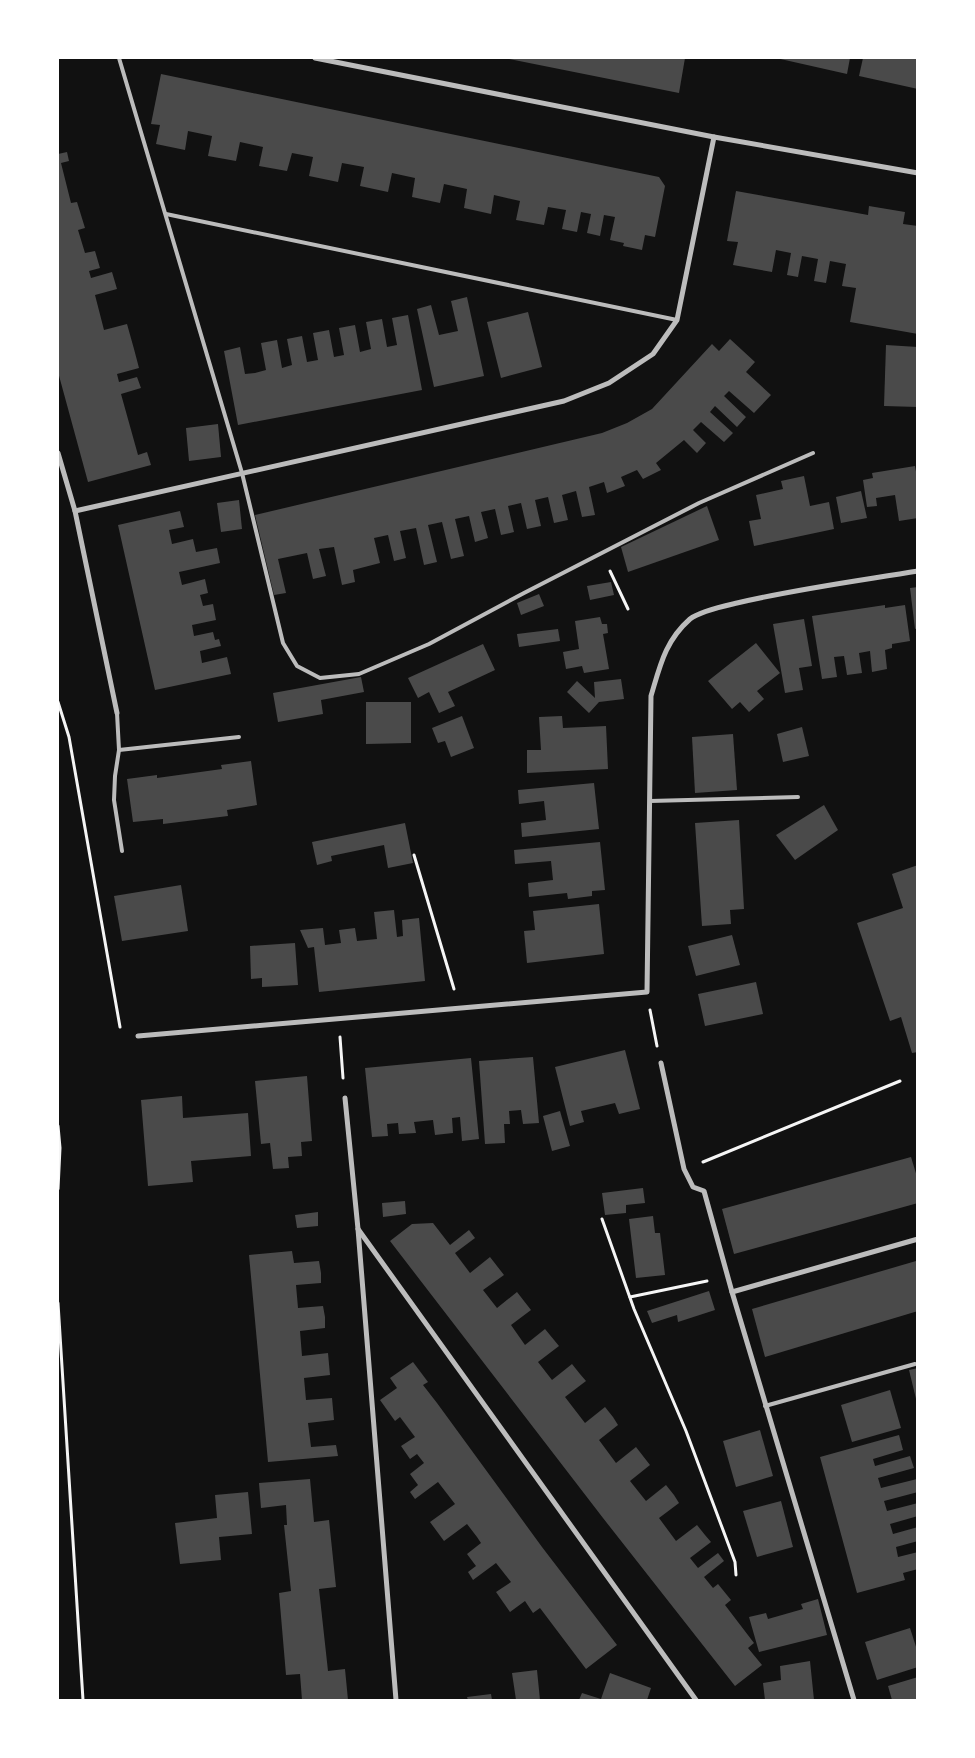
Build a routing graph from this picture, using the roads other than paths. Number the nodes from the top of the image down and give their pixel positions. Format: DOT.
graph roads {
  1 [pos="119,58"];
  2 [pos="315,58"];
  3 [pos="714,137"];
  4 [pos="918,173"];
  5 [pos="166,214"];
  6 [pos="677,320"];
  7 [pos="58,453"];
  8 [pos="813,453"];
  9 [pos="242,473"];
  10 [pos="74,511"];
  11 [pos="918,571"];
  12 [pos="117,713"];
  13 [pos="240,737"];
  14 [pos="119,750"];
  15 [pos="798,797"];
  16 [pos="650,801"];
  17 [pos="122,850"];
  18 [pos="138,1036"];
  19 [pos="661,1063"];
  20 [pos="346,1098"];
  21 [pos="358,1229"];
  22 [pos="918,1239"];
  23 [pos="732,1292"];
  24 [pos="915,1364"];
  25 [pos="766,1406"];
  26 [pos="396,1700"];
  27 [pos="696,1700"];
  28 [pos="854,1700"];
  1 -- 5 [label="lane"];
  2 -- 3 [label="street"];
  3 -- 4 [label="street"];
  3 -- 6 [label="street"];
  5 -- 6 [label="lane"];
  5 -- 9 [label="lane"];
  6 -- 9 [label="street"];
  7 -- 10 [label="street"];
  8 -- 9 [label="lane"];
  9 -- 10 [label="street"];
  10 -- 12 [label="street"];
  11 -- 16 [label="street"];
  12 -- 14 [label="lane"];
  13 -- 14 [label="lane"];
  14 -- 17 [label="lane"];
  15 -- 16 [label="lane"];
  16 -- 18 [label="street"];
  19 -- 23 [label="street"];
  20 -- 21 [label="street"];
  21 -- 26 [label="street"];
  21 -- 27 [label="street"];
  22 -- 23 [label="street"];
  23 -- 25 [label="street"];
  24 -- 25 [label="lane"];
  25 -- 28 [label="street"];
}
